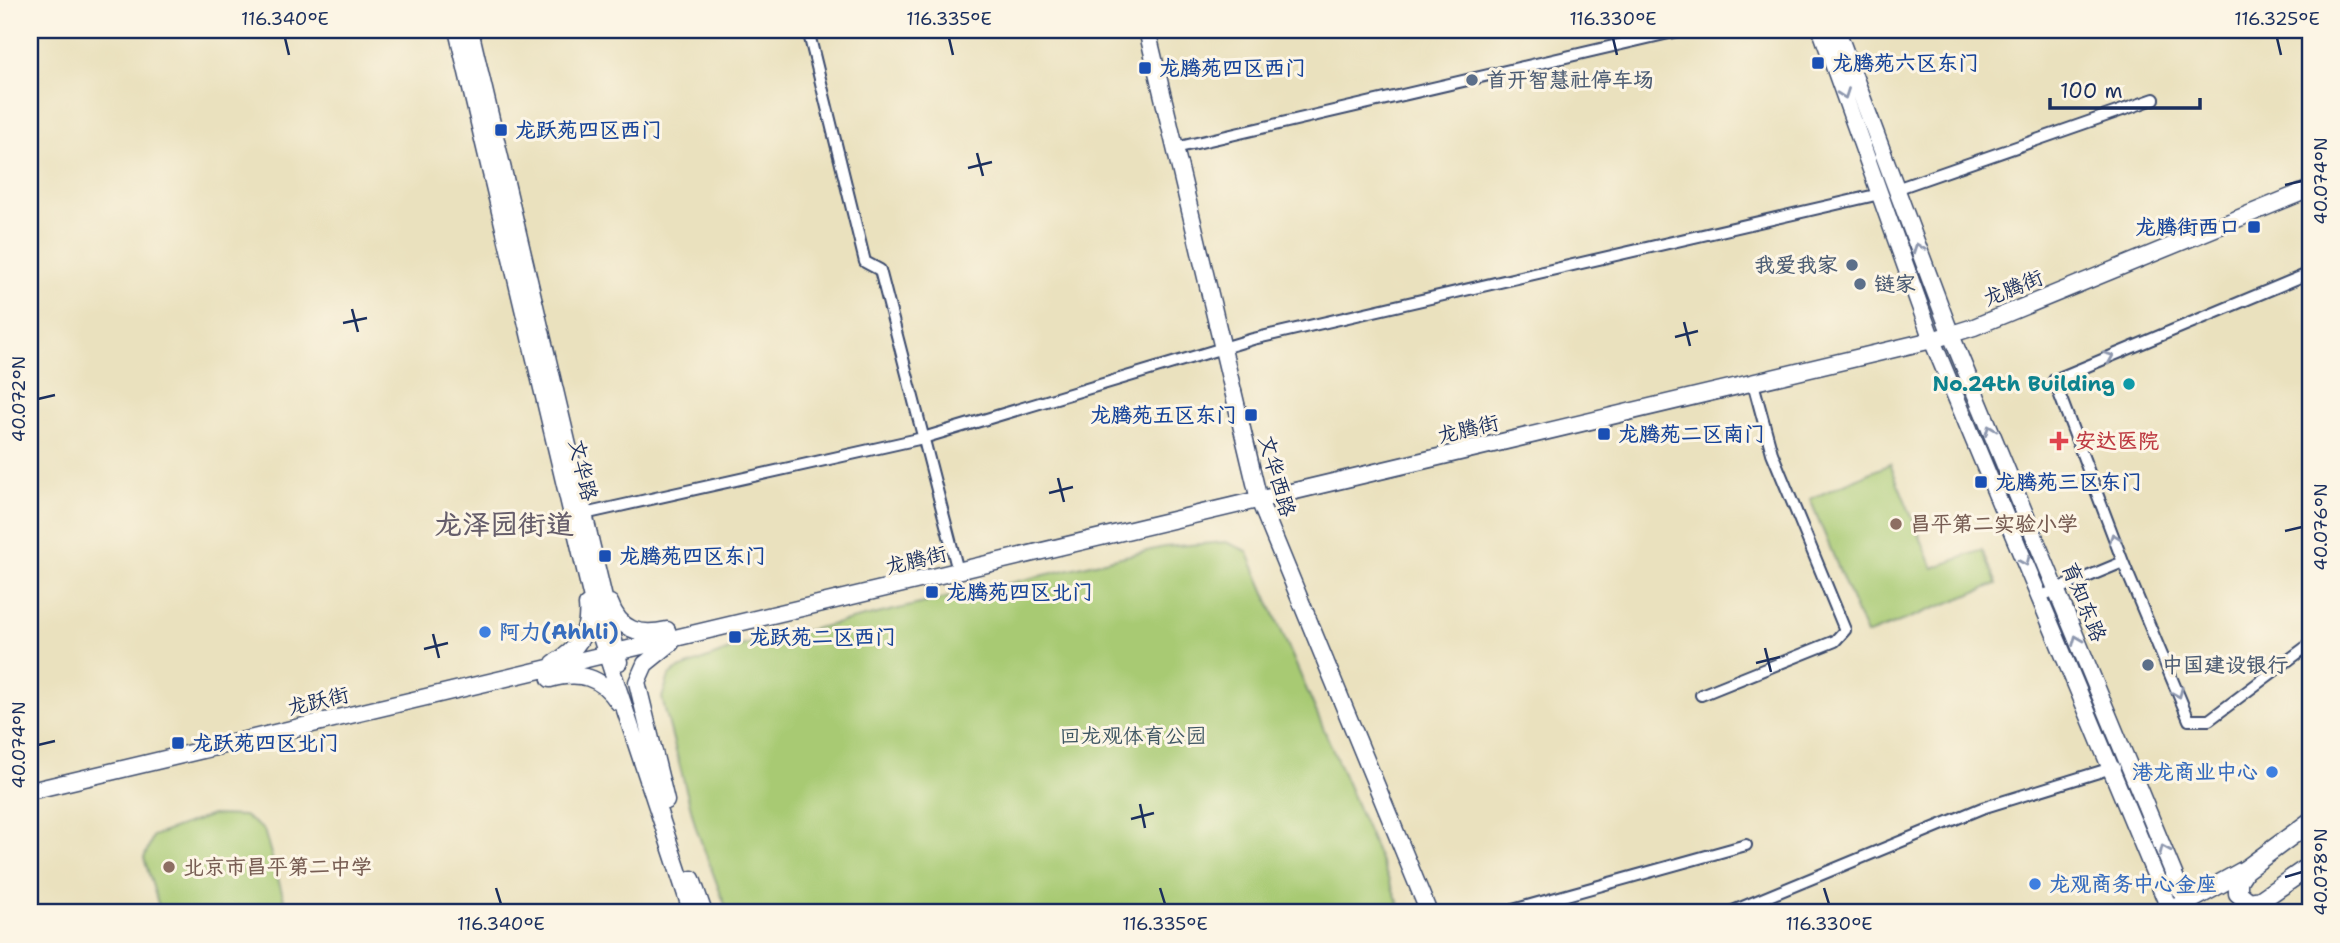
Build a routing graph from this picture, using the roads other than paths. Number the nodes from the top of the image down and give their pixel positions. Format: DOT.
graph roads {
  1 [pos="476,30"];
  2 [pos="808,30"];
  3 [pos="1147,30"];
  4 [pos="1682,30"];
  5 [pos="1821,30"];
  6 [pos="1838,30"];
  7 [pos="461,32"];
  8 [pos="482,82"];
  9 [pos="2154,99"];
  10 [pos="1175,148"];
  11 [pos="1896,189"];
  12 [pos="2310,189"];
  13 [pos="1880,194"];
  14 [pos="2310,273"];
  15 [pos="1951,335"];
  16 [pos="1933,340"];
  17 [pos="1222,348"];
  18 [pos="1754,383"];
  19 [pos="923,438"];
  20 [pos="1259,500"];
  21 [pos="578,515"];
  22 [pos="2123,562"];
  23 [pos="958,571"];
  24 [pos="2056,590"];
  25 [pos="2039,597"];
  26 [pos="746,621"];
  27 [pos="716,628"];
  28 [pos="2310,644"];
  29 [pos="611,653"];
  30 [pos="522,674"];
  31 [pos="1701,695"];
  32 [pos="430,696"];
  33 [pos="631,731"];
  34 [pos="2127,763"];
  35 [pos="2110,768"];
  36 [pos="30,791"];
  37 [pos="666,801"];
  38 [pos="2310,822"];
  39 [pos="1746,845"];
  40 [pos="2310,866"];
  41 [pos="2245,870"];
  42 [pos="2262,900"];
  43 [pos="2177,911"];
  44 [pos="692,913"];
  45 [pos="704,913"];
  46 [pos="1429,913"];
  47 [pos="1502,913"];
  48 [pos="1728,913"];
  49 [pos="2242,913"];
  1 -- 8 [label="street"];
  2 -- 19 [label="street"];
  3 -- 10 [label="street, 文华西路"];
  4 -- 10 [label="street"];
  5 -- 13 [label="street, 育知东路, one-way"];
  6 -- 11 [label="street, 育知东路"];
  7 -- 8 [label="street, 文华路"];
  7 -- 21 [label="street, 文华路"];
  8 -- 21 [label="street, 文华路"];
  9 -- 11 [label="street"];
  10 -- 17 [label="street, 文华西路"];
  15 -- 11 [label="street, 育知东路, one-way"];
  12 -- 15 [label="street, 龙腾街"];
  13 -- 16 [label="street, 育知东路"];
  13 -- 17 [label="street"];
  22 -- 14 [label="street, one-way"];
  15 -- 16 [label="street, 龙腾街"];
  24 -- 15 [label="street, 育知东路, one-way"];
  16 -- 18 [label="street, 龙腾街"];
  16 -- 25 [label="street, 育知东路, one-way"];
  17 -- 19 [label="street"];
  17 -- 20 [label="street, 文华西路"];
  18 -- 20 [label="street, 龙腾街"];
  18 -- 31 [label="street"];
  19 -- 21 [label="street"];
  19 -- 23 [label="street"];
  20 -- 23 [label="street, 龙腾街"];
  20 -- 46 [label="street, 文华西路"];
  21 -- 26 [label="street"];
  21 -- 29 [label="street, 文华路"];
  21 -- 30 [label="street"];
  22 -- 24 [label="street"];
  22 -- 28 [label="street, one-way"];
  23 -- 26 [label="street, 龙腾街"];
  24 -- 25 [label="street"];
  34 -- 24 [label="street, 育知东路, one-way"];
  25 -- 35 [label="street, 育知东路"];
  26 -- 27 [label="street, 龙腾街"];
  27 -- 29 [label="street, 龙腾街"];
  27 -- 37 [label="street"];
  29 -- 30 [label="street, 龙跃街"];
  29 -- 33 [label="street, 文华路"];
  29 -- 37 [label="street, 文华路"];
  30 -- 32 [label="street, 龙跃街"];
  32 -- 33 [label="street"];
  32 -- 36 [label="street, 龙跃街"];
  33 -- 44 [label="street, 文华路"];
  34 -- 35 [label="street"];
  43 -- 34 [label="street, 育知东路, one-way"];
  35 -- 43 [label="street, 育知东路"];
  35 -- 48 [label="street"];
  37 -- 45 [label="street, 文华路"];
  38 -- 41 [label="main road"];
  39 -- 47 [label="street"];
  40 -- 42 [label="main road"];
  41 -- 42 [label="main road"];
  41 -- 43 [label="main road"];
  42 -- 49 [label="main road"];
}
